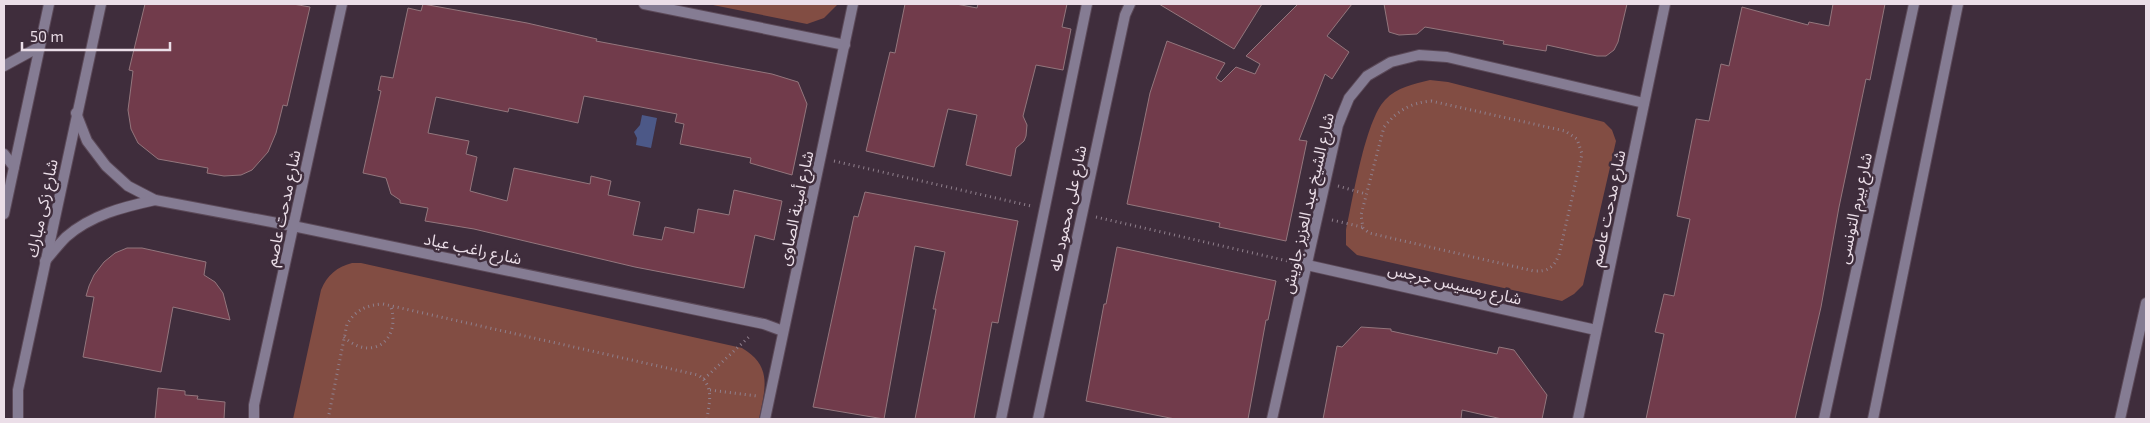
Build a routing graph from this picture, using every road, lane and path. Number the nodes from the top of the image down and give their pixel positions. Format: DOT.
graph roads {
  1 [pos="49,4"];
  2 [pos="101,4"];
  3 [pos="342,4"];
  4 [pos="644,4"];
  5 [pos="853,4"];
  6 [pos="1087,4"];
  7 [pos="1130,4"];
  8 [pos="1665,4"];
  9 [pos="1914,4"];
  10 [pos="1958,4"];
  11 [pos="845,45"];
  12 [pos="39,47"];
  13 [pos="4,66"];
  14 [pos="1644,103"];
  15 [pos="76,113"];
  16 [pos="4,154"];
  17 [pos="822,158"];
  18 [pos="14,167"];
  19 [pos="1325,182"];
  20 [pos="1366,194"];
  21 [pos="155,200"];
  22 [pos="1046,209"];
  23 [pos="4,214"];
  24 [pos="1081,214"];
  25 [pos="1317,216"];
  26 [pos="294,226"];
  27 [pos="1363,228"];
  28 [pos="45,260"];
  29 [pos="1307,265"];
  30 [pos="2146,304"];
  31 [pos="391,306"];
  32 [pos="764,324"];
  33 [pos="1596,330"];
  34 [pos="784,331"];
  35 [pos="344,337"];
  36 [pos="704,379"];
  37 [pos="710,390"];
  38 [pos="770,397"];
  39 [pos="18,419"];
  40 [pos="254,419"];
  41 [pos="328,419"];
  42 [pos="707,419"];
  43 [pos="766,419"];
  44 [pos="1001,419"];
  45 [pos="1038,419"];
  46 [pos="1272,419"];
  47 [pos="1578,419"];
  48 [pos="1824,419"];
  49 [pos="1873,419"];
  50 [pos="2120,419"];
  1 -- 12 [label="street"];
  2 -- 15 [label="street, شارع زكى مبارك"];
  3 -- 26 [label="street, شارع مدحت عاصم"];
  4 -- 11 [label="street"];
  5 -- 11 [label="street, شارع أمينة الصاوى"];
  6 -- 22 [label="street, شارع على محمود طه"];
  7 -- 24 [label="street, شارع على محمود طه"];
  8 -- 14 [label="street, شارع مدحت عاصم"];
  9 -- 48 [label="street, شارع بيرم التونسى"];
  10 -- 49 [label="street"];
  11 -- 17 [label="street, شارع أمينة الصاوى"];
  12 -- 13 [label="street"];
  12 -- 18 [label="street"];
  14 -- 19 [label="street, شارع الشيخ عبد العزيز جاويش"];
  14 -- 33 [label="street, شارع مدحت عاصم"];
  15 -- 21 [label="street, شارع راغب عياد"];
  15 -- 28 [label="street, شارع زكى مبارك"];
  16 -- 18 [label="street"];
  17 -- 22 [label="path"];
  17 -- 34 [label="street, شارع أمينة الصاوى"];
  18 -- 23 [label="street"];
  19 -- 20 [label="path"];
  19 -- 25 [label="street, شارع الشيخ عبد العزيز جاويش"];
  20 -- 27 [label="path"];
  20 -- 27 [label="path"];
  21 -- 26 [label="street, شارع راغب عياد"];
  21 -- 28 [label="street, شارع راغب عياد"];
  22 -- 44 [label="street, شارع على محمود طه"];
  24 -- 29 [label="path"];
  24 -- 45 [label="street, شارع على محمود طه"];
  25 -- 27 [label="path"];
  25 -- 29 [label="street, شارع الشيخ عبد العزيز جاويش"];
  26 -- 32 [label="street, شارع راغب عياد"];
  26 -- 40 [label="street, شارع مدحت عاصم"];
  28 -- 39 [label="street, شارع زكى مبارك"];
  29 -- 33 [label="street, شارع رمسيس جرجس"];
  29 -- 46 [label="street, شارع الشيخ عبد العزيز جاويش"];
  30 -- 50 [label="street"];
  31 -- 35 [label="path"];
  31 -- 35 [label="path"];
  31 -- 36 [label="path"];
  32 -- 34 [label="street, شارع راغب عياد"];
  32 -- 36 [label="path"];
  33 -- 47 [label="street, شارع مدحت عاصم"];
  34 -- 38 [label="street, شارع أمينة الصاوى"];
  35 -- 41 [label="path"];
  36 -- 37 [label="path"];
  37 -- 38 [label="path"];
  37 -- 42 [label="path"];
  38 -- 43 [label="street, شارع أمينة الصاوى"];
}
